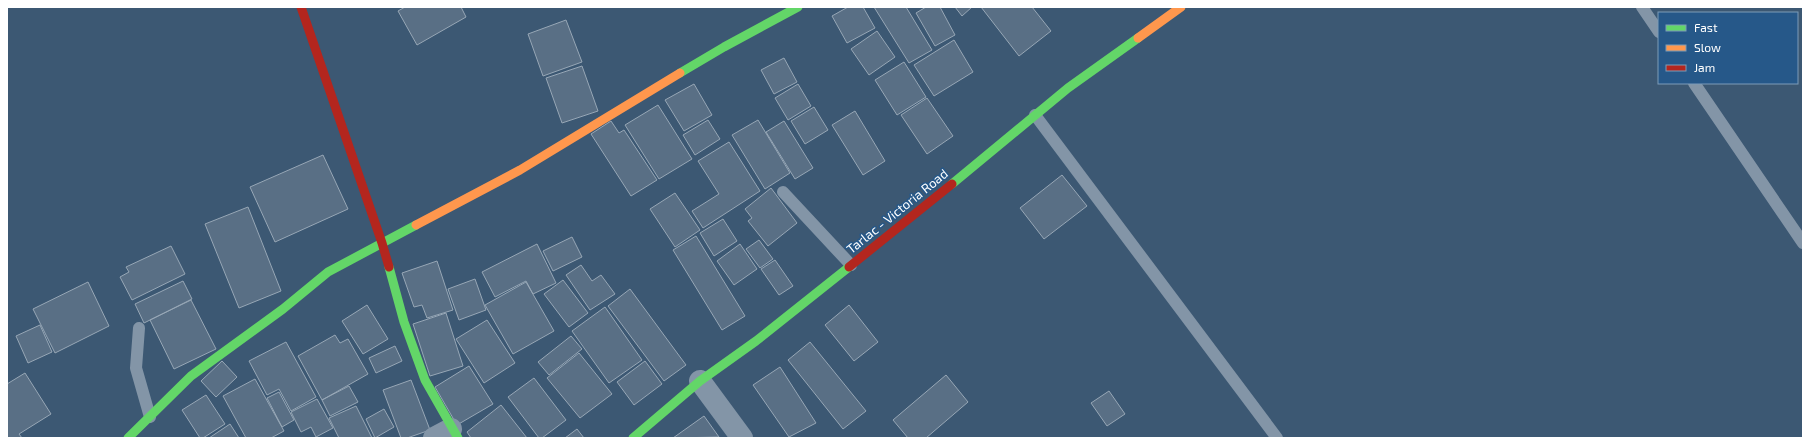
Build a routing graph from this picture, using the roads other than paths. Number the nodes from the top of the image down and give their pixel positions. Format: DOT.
graph roads {
  1 [pos="301,7"];
  2 [pos="798,7"];
  3 [pos="1181,7"];
  4 [pos="1642,7"];
  5 [pos="1658,31"];
  6 [pos="1695,84"];
  7 [pos="1035,115"];
  8 [pos="783,192"];
  9 [pos="382,243"];
  10 [pos="1803,243"];
  11 [pos="851,265"];
  12 [pos="139,328"];
  13 [pos="700,381"];
  14 [pos="150,417"];
  15 [pos="448,435"];
  16 [pos="128,438"];
  17 [pos="633,438"];
  18 [pos="742,438"];
  19 [pos="1277,438"];
  1 -- 9 [label="street"];
  2 -- 9 [label="street"];
  3 -- 7 [label="street, Tarlac - Victoria Road"];
  4 -- 5 [label="lane"];
  6 -- 10 [label="lane"];
  7 -- 11 [label="street, Tarlac - Victoria Road"];
  7 -- 19 [label="lane"];
  8 -- 11 [label="lane"];
  9 -- 14 [label="street"];
  9 -- 15 [label="street"];
  11 -- 13 [label="street, Tarlac - Victoria Road"];
  12 -- 14 [label="lane"];
  13 -- 17 [label="street, Tarlac - Victoria Road"];
  13 -- 18 [label="street"];
  14 -- 16 [label="street"];
}
